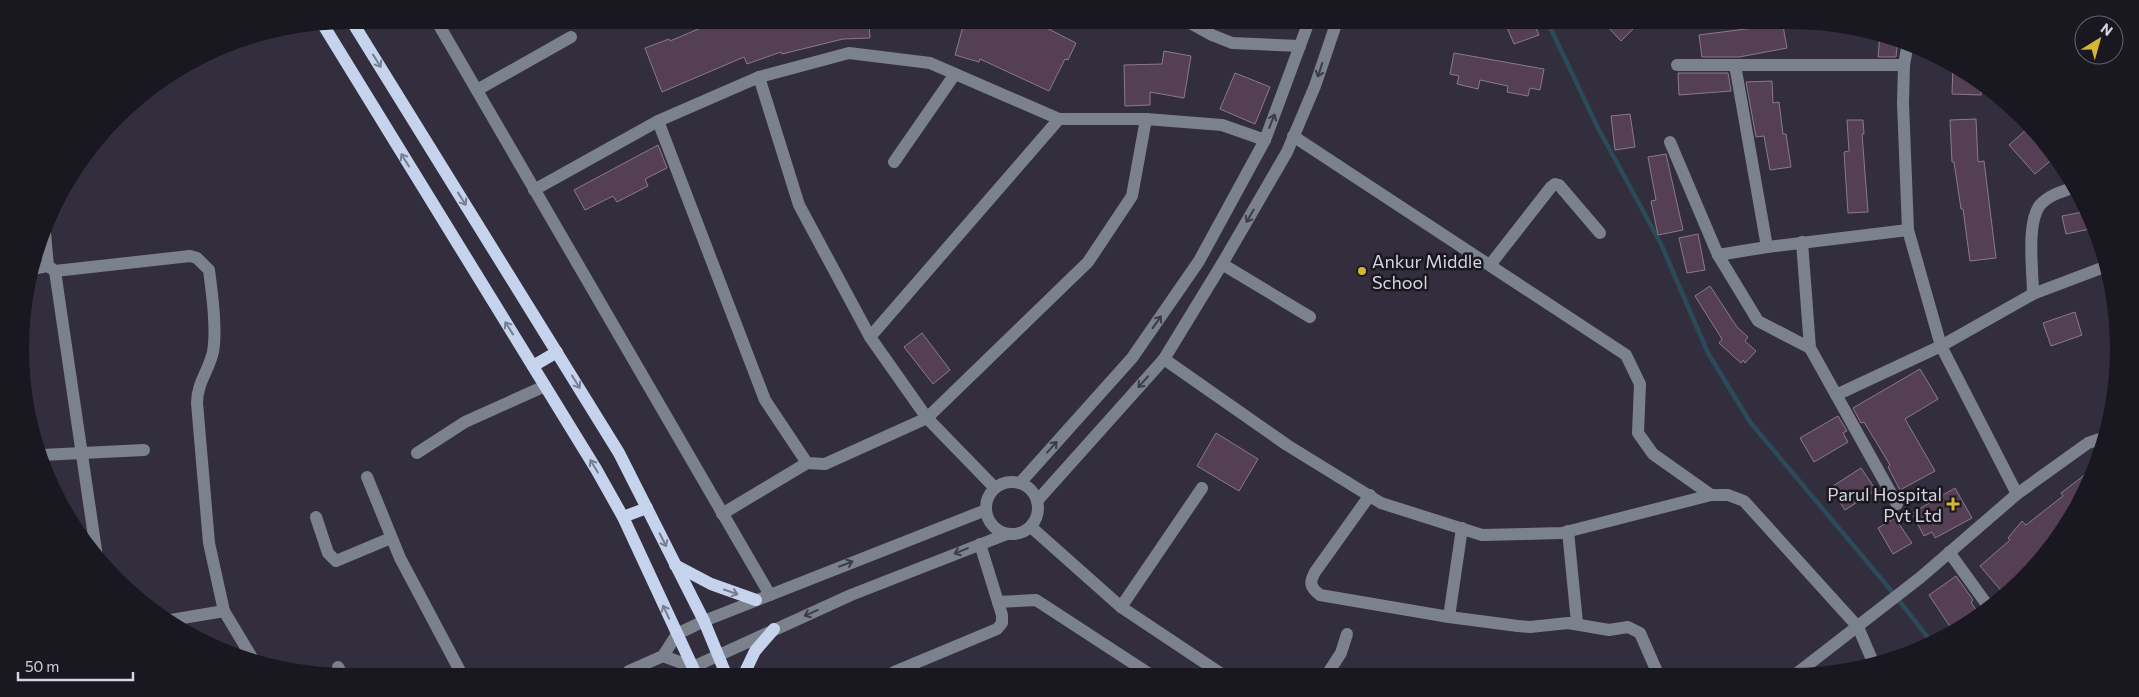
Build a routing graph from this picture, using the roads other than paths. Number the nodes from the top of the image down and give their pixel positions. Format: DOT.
graph roads {
  1 [pos="326,29"];
  2 [pos="357,29"];
  3 [pos="441,29"];
  4 [pos="1201,29"];
  5 [pos="1306,29"];
  6 [pos="1334,29"];
  7 [pos="571,37"];
  8 [pos="1300,46"];
  9 [pos="1906,51"];
  10 [pos="1677,65"];
  11 [pos="1735,65"];
  12 [pos="1904,65"];
  13 [pos="955,74"];
  14 [pos="759,77"];
  15 [pos="476,90"];
  16 [pos="1059,119"];
  17 [pos="1146,119"];
  18 [pos="658,121"];
  19 [pos="1293,136"];
  20 [pos="1264,140"];
  21 [pos="1670,142"];
  22 [pos="894,162"];
  23 [pos="2067,189"];
  24 [pos="534,190"];
  25 [pos="1908,230"];
  26 [pos="1600,233"];
  27 [pos="1802,242"];
  28 [pos="47,243"];
  29 [pos="1767,247"];
  30 [pos="1718,255"];
  31 [pos="1222,264"];
  32 [pos="1490,265"];
  33 [pos="39,269"];
  34 [pos="52,269"];
  35 [pos="2100,269"];
  36 [pos="2033,294"];
  37 [pos="1310,316"];
  38 [pos="870,337"];
  39 [pos="1941,346"];
  40 [pos="1810,348"];
  41 [pos="557,352"];
  42 [pos="1164,359"];
  43 [pos="532,366"];
  44 [pos="545,386"];
  45 [pos="1836,395"];
  46 [pos="927,418"];
  47 [pos="2096,440"];
  48 [pos="144,450"];
  49 [pos="417,453"];
  50 [pos="83,454"];
  51 [pos="47,455"];
  52 [pos="807,462"];
  53 [pos="368,477"];
  54 [pos="1020,483"];
  55 [pos="994,488"];
  56 [pos="1202,488"];
  57 [pos="2017,494"];
  58 [pos="1711,495"];
  59 [pos="1370,496"];
  60 [pos="1037,501"];
  61 [pos="1897,504"];
  62 [pos="647,508"];
  63 [pos="986,510"];
  64 [pos="722,514"];
  65 [pos="316,517"];
  66 [pos="623,517"];
  67 [pos="1031,527"];
  68 [pos="1462,528"];
  69 [pos="1568,531"];
  70 [pos="1007,534"];
  71 [pos="391,538"];
  72 [pos="95,543"];
  73 [pos="980,544"];
  74 [pos="1949,552"];
  75 [pos="676,565"];
  76 [pos="770,595"];
  77 [pos="756,600"];
  78 [pos="998,602"];
  79 [pos="1985,602"];
  80 [pos="1121,607"];
  81 [pos="224,611"];
  82 [pos="1449,617"];
  83 [pos="179,619"];
  84 [pos="704,621"];
  85 [pos="1577,623"];
  86 [pos="1858,626"];
  87 [pos="774,629"];
  88 [pos="677,634"];
  89 [pos="1347,634"];
  90 [pos="248,652"];
  91 [pos="718,655"];
  92 [pos="663,656"];
  93 [pos="1871,657"];
  94 [pos="458,668"];
  95 [pos="636,668"];
  96 [pos="690,668"];
  97 [pos="693,668"];
  98 [pos="697,668"];
  99 [pos="724,668"];
  100 [pos="747,668"];
  101 [pos="904,668"];
  102 [pos="1141,668"];
  103 [pos="1212,668"];
  104 [pos="1331,668"];
  105 [pos="1655,668"];
  106 [pos="1804,668"];
  43 -- 1 [label="main road, one-way"];
  2 -- 41 [label="main road, one-way"];
  3 -- 15 [label="street"];
  4 -- 8 [label="street"];
  5 -- 8 [label="street"];
  6 -- 19 [label="street, one-way"];
  7 -- 15 [label="street"];
  20 -- 8 [label="street, one-way"];
  9 -- 12 [label="street"];
  10 -- 11 [label="street"];
  11 -- 12 [label="street"];
  11 -- 29 [label="street"];
  12 -- 25 [label="street"];
  13 -- 14 [label="street"];
  13 -- 16 [label="street"];
  13 -- 22 [label="street"];
  14 -- 18 [label="street"];
  14 -- 38 [label="street"];
  15 -- 24 [label="street"];
  16 -- 17 [label="street"];
  16 -- 38 [label="street"];
  17 -- 20 [label="street"];
  17 -- 46 [label="street"];
  18 -- 24 [label="street"];
  18 -- 52 [label="street"];
  19 -- 31 [label="street, one-way"];
  19 -- 32 [label="street"];
  54 -- 20 [label="street, one-way"];
  21 -- 30 [label="street"];
  23 -- 36 [label="street"];
  24 -- 64 [label="street"];
  25 -- 27 [label="street"];
  25 -- 39 [label="street"];
  26 -- 32 [label="street"];
  27 -- 29 [label="street"];
  27 -- 40 [label="street"];
  28 -- 34 [label="street"];
  29 -- 30 [label="street"];
  30 -- 40 [label="street"];
  31 -- 37 [label="street"];
  31 -- 42 [label="street"];
  32 -- 58 [label="street"];
  33 -- 34 [label="street"];
  34 -- 50 [label="street"];
  34 -- 81 [label="street"];
  35 -- 36 [label="street"];
  36 -- 39 [label="street"];
  38 -- 46 [label="street"];
  39 -- 45 [label="street"];
  39 -- 57 [label="street"];
  40 -- 45 [label="street"];
  41 -- 43 [label="main road"];
  41 -- 62 [label="main road, one-way"];
  42 -- 59 [label="street"];
  42 -- 60 [label="street, one-way"];
  43 -- 44 [label="main road"];
  44 -- 49 [label="street"];
  66 -- 44 [label="main road, one-way"];
  45 -- 61 [label="street"];
  46 -- 52 [label="street"];
  46 -- 55 [label="street"];
  47 -- 57 [label="street"];
  48 -- 50 [label="street"];
  50 -- 51 [label="street"];
  50 -- 72 [label="street"];
  52 -- 64 [label="street"];
  53 -- 71 [label="street"];
  54 -- 55 [label="street"];
  54 -- 60 [label="street"];
  55 -- 63 [label="street"];
  56 -- 80 [label="street"];
  57 -- 74 [label="street"];
  58 -- 69 [label="street"];
  58 -- 86 [label="street"];
  59 -- 68 [label="street"];
  59 -- 82 [label="street"];
  60 -- 67 [label="street"];
  62 -- 66 [label="main road"];
  62 -- 75 [label="main road, one-way"];
  63 -- 70 [label="street"];
  76 -- 63 [label="street, one-way"];
  64 -- 76 [label="street"];
  65 -- 71 [label="street"];
  88 -- 66 [label="main road, one-way"];
  67 -- 70 [label="street"];
  67 -- 80 [label="street"];
  68 -- 69 [label="street"];
  68 -- 82 [label="street"];
  69 -- 85 [label="street"];
  70 -- 73 [label="street"];
  71 -- 94 [label="street"];
  73 -- 78 [label="street"];
  73 -- 87 [label="street, one-way"];
  74 -- 79 [label="street"];
  74 -- 86 [label="street"];
  75 -- 77 [label="main road, one-way"];
  75 -- 84 [label="main road"];
  76 -- 77 [label="street"];
  77 -- 84 [label="street"];
  78 -- 101 [label="street"];
  78 -- 102 [label="street"];
  80 -- 103 [label="street"];
  81 -- 83 [label="street"];
  81 -- 90 [label="street"];
  82 -- 85 [label="street"];
  84 -- 88 [label="street"];
  84 -- 91 [label="main road"];
  85 -- 105 [label="street"];
  86 -- 93 [label="street"];
  86 -- 106 [label="street"];
  87 -- 91 [label="street"];
  87 -- 100 [label="main road"];
  88 -- 92 [label="street"];
  88 -- 97 [label="main road"];
  89 -- 104 [label="street"];
  91 -- 98 [label="street"];
  91 -- 99 [label="main road"];
  92 -- 95 [label="street"];
  92 -- 96 [label="street"];
}
